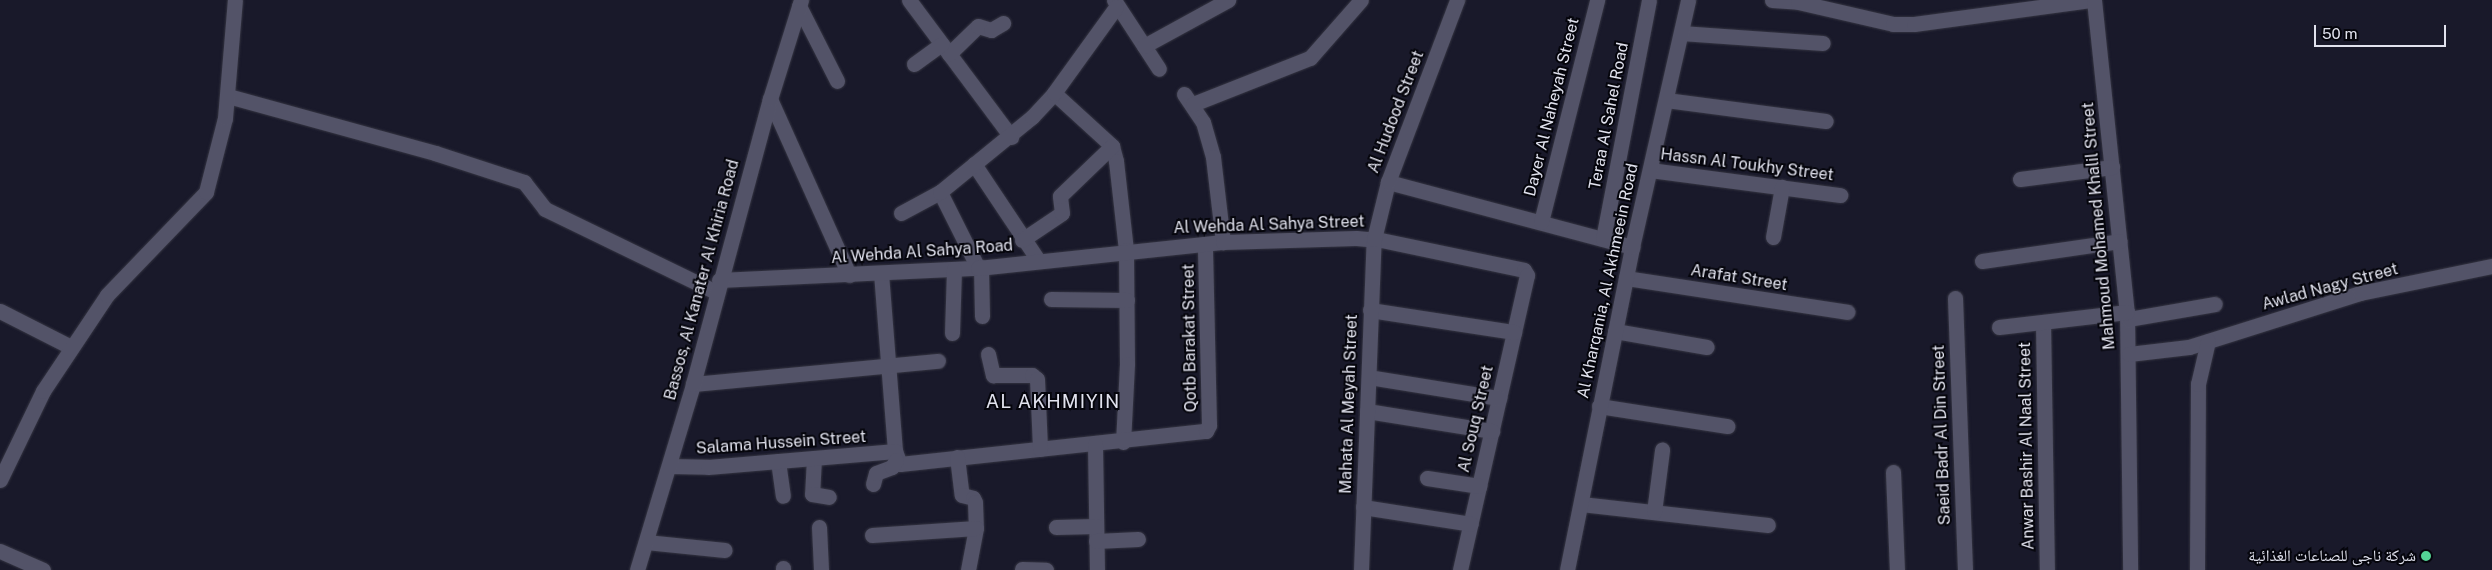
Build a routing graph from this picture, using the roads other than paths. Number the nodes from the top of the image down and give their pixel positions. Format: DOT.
graph roads {
  1 [pos="235,0"];
  2 [pos="909,0"];
  3 [pos="1228,0"];
  4 [pos="1361,0"];
  5 [pos="1457,0"];
  6 [pos="1597,0"];
  7 [pos="1650,0"];
  8 [pos="1688,0"];
  9 [pos="1772,0"];
  10 [pos="2090,0"];
  11 [pos="800,3"];
  12 [pos="1115,3"];
  13 [pos="2040,3"];
  14 [pos="1003,23"];
  15 [pos="1681,33"];
  16 [pos="1823,43"];
  17 [pos="1144,46"];
  18 [pos="946,49"];
  19 [pos="914,64"];
  20 [pos="1159,69"];
  21 [pos="837,81"];
  22 [pos="1054,93"];
  23 [pos="228,96"];
  24 [pos="770,99"];
  25 [pos="1666,100"];
  26 [pos="1826,120"];
  27 [pos="1011,137"];
  28 [pos="1112,146"];
  29 [pos="974,164"];
  30 [pos="2112,167"];
  31 [pos="1650,170"];
  32 [pos="2020,179"];
  33 [pos="1388,182"];
  34 [pos="1782,188"];
  35 [pos="940,192"];
  36 [pos="1840,195"];
  37 [pos="901,213"];
  38 [pos="1541,222"];
  39 [pos="1774,237"];
  40 [pos="1374,239"];
  41 [pos="1603,239"];
  42 [pos="1022,240"];
  43 [pos="2120,241"];
  44 [pos="1223,242"];
  45 [pos="1205,244"];
  46 [pos="1632,247"];
  47 [pos="1126,250"];
  48 [pos="1038,260"];
  49 [pos="1982,261"];
  50 [pos="2492,266"];
  51 [pos="979,268"];
  52 [pos="954,269"];
  53 [pos="881,273"];
  54 [pos="849,275"];
  55 [pos="1527,275"];
  56 [pos="1626,278"];
  57 [pos="718,286"];
  58 [pos="1955,298"];
  59 [pos="1051,299"];
  60 [pos="1127,300"];
  61 [pos="2215,304"];
  62 [pos="1370,310"];
  63 [pos="0,311"];
  64 [pos="1847,312"];
  65 [pos="2127,315"];
  66 [pos="982,316"];
  67 [pos="2043,322"];
  68 [pos="1999,327"];
  69 [pos="1615,331"];
  70 [pos="952,332"];
  71 [pos="1514,332"];
  72 [pos="2208,341"];
  73 [pos="71,347"];
  74 [pos="1707,347"];
  75 [pos="988,354"];
  76 [pos="2129,354"];
  77 [pos="938,361"];
  78 [pos="888,366"];
  79 [pos="1369,377"];
  80 [pos="693,384"];
  81 [pos="1499,398"];
  82 [pos="1599,406"];
  83 [pos="1367,411"];
  84 [pos="1726,426"];
  85 [pos="1206,431"];
  86 [pos="1492,431"];
  87 [pos="1123,442"];
  88 [pos="1095,444"];
  89 [pos="1040,449"];
  90 [pos="1662,450"];
  91 [pos="957,457"];
  92 [pos="814,458"];
  93 [pos="896,458"];
  94 [pos="778,461"];
  95 [pos="669,466"];
  96 [pos="1893,472"];
  97 [pos="1427,478"];
  98 [pos="0,480"];
  99 [pos="873,484"];
  100 [pos="1479,486"];
  101 [pos="783,496"];
  102 [pos="829,497"];
  103 [pos="1581,504"];
  104 [pos="1363,507"];
  105 [pos="1654,512"];
  106 [pos="1471,524"];
  107 [pos="1768,525"];
  108 [pos="819,527"];
  109 [pos="1056,527"];
  110 [pos="976,528"];
  111 [pos="1096,534"];
  112 [pos="872,535"];
  113 [pos="1138,539"];
  114 [pos="646,542"];
  115 [pos="725,550"];
  116 [pos="0,551"];
  117 [pos="1022,569"];
  118 [pos="43,570"];
  119 [pos="637,570"];
  120 [pos="821,570"];
  121 [pos="968,570"];
  122 [pos="1046,570"];
  123 [pos="1097,570"];
  124 [pos="1361,570"];
  125 [pos="1460,570"];
  126 [pos="1567,570"];
  127 [pos="1897,570"];
  128 [pos="1965,570"];
  129 [pos="2047,570"];
  130 [pos="2130,570"];
  131 [pos="2197,570"];
  1 -- 23 [label="street"];
  2 -- 18 [label="street"];
  3 -- 17 [label="street"];
  4 -- 44 [label="street"];
  5 -- 33 [label="street, Al Hudood Street"];
  6 -- 38 [label="street, Dayer Al Naheyah Street"];
  7 -- 41 [label="street, Teraa Al Sahel Road"];
  8 -- 15 [label="street, Al Kharqania, Al Akhmeein Road"];
  9 -- 13 [label="street"];
  10 -- 13 [label="street"];
  10 -- 30 [label="street, Mahmoud Mohamed Khalil Street"];
  11 -- 21 [label="street"];
  11 -- 24 [label="street, Bassos, Al Kanater Al Khiria Road"];
  12 -- 17 [label="street"];
  12 -- 22 [label="street"];
  14 -- 18 [label="street"];
  15 -- 16 [label="street"];
  15 -- 25 [label="street, Al Kharqania, Al Akhmeein Road"];
  17 -- 20 [label="street"];
  18 -- 19 [label="street"];
  18 -- 27 [label="street"];
  22 -- 27 [label="street"];
  22 -- 28 [label="street"];
  23 -- 57 [label="street"];
  23 -- 73 [label="street"];
  24 -- 54 [label="street"];
  24 -- 57 [label="street, Bassos, Al Kanater Al Khiria Road"];
  25 -- 26 [label="street"];
  25 -- 31 [label="street, Al Kharqania, Al Akhmeein Road"];
  27 -- 29 [label="street"];
  28 -- 42 [label="street"];
  28 -- 47 [label="street"];
  29 -- 35 [label="street"];
  29 -- 42 [label="street"];
  30 -- 32 [label="street"];
  30 -- 43 [label="street, Mahmoud Mohamed Khalil Street"];
  31 -- 34 [label="street, Hassn Al Toukhy Street"];
  31 -- 46 [label="street, Al Kharqania, Al Akhmeein Road"];
  33 -- 38 [label="street"];
  33 -- 40 [label="street, Al Hudood Street"];
  34 -- 36 [label="street, Hassn Al Toukhy Street"];
  34 -- 39 [label="street"];
  35 -- 37 [label="street"];
  35 -- 51 [label="street"];
  38 -- 41 [label="street"];
  40 -- 44 [label="street, Al Wehda Al Sahya Street"];
  40 -- 55 [label="street, Al Wehda Al Sahya Street"];
  40 -- 62 [label="street, Mahata Al Meyah Street"];
  41 -- 46 [label="street"];
  42 -- 48 [label="street"];
  43 -- 49 [label="street"];
  43 -- 65 [label="street, Mahmoud Mohamed Khalil Street"];
  44 -- 45 [label="street, Al Wehda Al Sahya Street"];
  45 -- 47 [label="street, Al Wehda Al Sahya Street"];
  45 -- 85 [label="street, Qotb Barakat Street"];
  46 -- 56 [label="street, Al Kharqania, Al Akhmeein Road"];
  47 -- 48 [label="street, Al Wehda Al Sahya Road"];
  47 -- 60 [label="street"];
  48 -- 51 [label="street, Al Wehda Al Sahya Road"];
  50 -- 72 [label="street, Awlad Nagy Street"];
  51 -- 52 [label="street, Al Wehda Al Sahya Road"];
  51 -- 66 [label="street"];
  52 -- 53 [label="street, Al Wehda Al Sahya Road"];
  52 -- 70 [label="street"];
  53 -- 54 [label="street, Al Wehda Al Sahya Road"];
  53 -- 78 [label="street"];
  54 -- 57 [label="street, Al Wehda Al Sahya Road"];
  55 -- 71 [label="street, Al Souq Street"];
  56 -- 64 [label="street, Arafat Street"];
  56 -- 69 [label="street, Al Kharqania, Al Akhmeein Road"];
  57 -- 80 [label="street, Bassos, Al Kanater Al Khiria Road"];
  58 -- 128 [label="street, Saeid Badr Al Din Street"];
  59 -- 60 [label="street"];
  60 -- 87 [label="street"];
  61 -- 65 [label="street"];
  62 -- 71 [label="street"];
  62 -- 79 [label="street, Mahata Al Meyah Street"];
  63 -- 73 [label="street"];
  65 -- 67 [label="street"];
  65 -- 76 [label="street, Mahmoud Mohamed Khalil Street"];
  67 -- 68 [label="street"];
  67 -- 129 [label="street, Anwar Bashir Al Naal Street"];
  69 -- 74 [label="street"];
  69 -- 82 [label="street, Al Kharqania, Al Akhmeein Road"];
  71 -- 81 [label="street, Al Souq Street"];
  72 -- 76 [label="street, Awlad Nagy Street"];
  72 -- 131 [label="street"];
  73 -- 98 [label="street"];
  75 -- 89 [label="street"];
  76 -- 130 [label="street, Mahmoud Mohamed Khalil Street"];
  77 -- 78 [label="street"];
  78 -- 80 [label="street"];
  78 -- 93 [label="street"];
  79 -- 81 [label="street"];
  79 -- 83 [label="street, Mahata Al Meyah Street"];
  80 -- 95 [label="street, Bassos, Al Kanater Al Khiria Road"];
  81 -- 86 [label="street, Al Souq Street"];
  82 -- 84 [label="street"];
  82 -- 103 [label="street, Al Kharqania, Al Akhmeein Road"];
  83 -- 86 [label="street"];
  83 -- 104 [label="street, Mahata Al Meyah Street"];
  85 -- 87 [label="street, Salama Hussein Street"];
  86 -- 100 [label="street, Al Souq Street"];
  87 -- 88 [label="street, Salama Hussein Street"];
  88 -- 89 [label="street, Salama Hussein Street"];
  88 -- 111 [label="street"];
  89 -- 91 [label="street, Salama Hussein Street"];
  90 -- 105 [label="street"];
  91 -- 93 [label="street, Salama Hussein Street"];
  91 -- 110 [label="street"];
  92 -- 93 [label="street, Salama Hussein Street"];
  92 -- 94 [label="street, Salama Hussein Street"];
  92 -- 102 [label="street"];
  93 -- 99 [label="street"];
  94 -- 95 [label="street, Salama Hussein Street"];
  94 -- 101 [label="street"];
  95 -- 114 [label="street, Bassos, Al Kanater Al Khiria Road"];
  96 -- 127 [label="street"];
  97 -- 100 [label="street"];
  100 -- 106 [label="street, Al Souq Street"];
  103 -- 105 [label="street"];
  103 -- 126 [label="street, Al Kharqania, Al Akhmeein Road"];
  104 -- 106 [label="street"];
  104 -- 124 [label="street, Mahata Al Meyah Street"];
  105 -- 107 [label="street"];
  106 -- 125 [label="street, Al Souq Street"];
  108 -- 120 [label="street"];
  109 -- 111 [label="street"];
  110 -- 112 [label="street"];
  110 -- 121 [label="street"];
  111 -- 113 [label="street"];
  111 -- 123 [label="street"];
  114 -- 115 [label="street"];
  114 -- 119 [label="street, Bassos, Al Kanater Al Khiria Road"];
  116 -- 118 [label="street"];
  117 -- 122 [label="street"];
}
